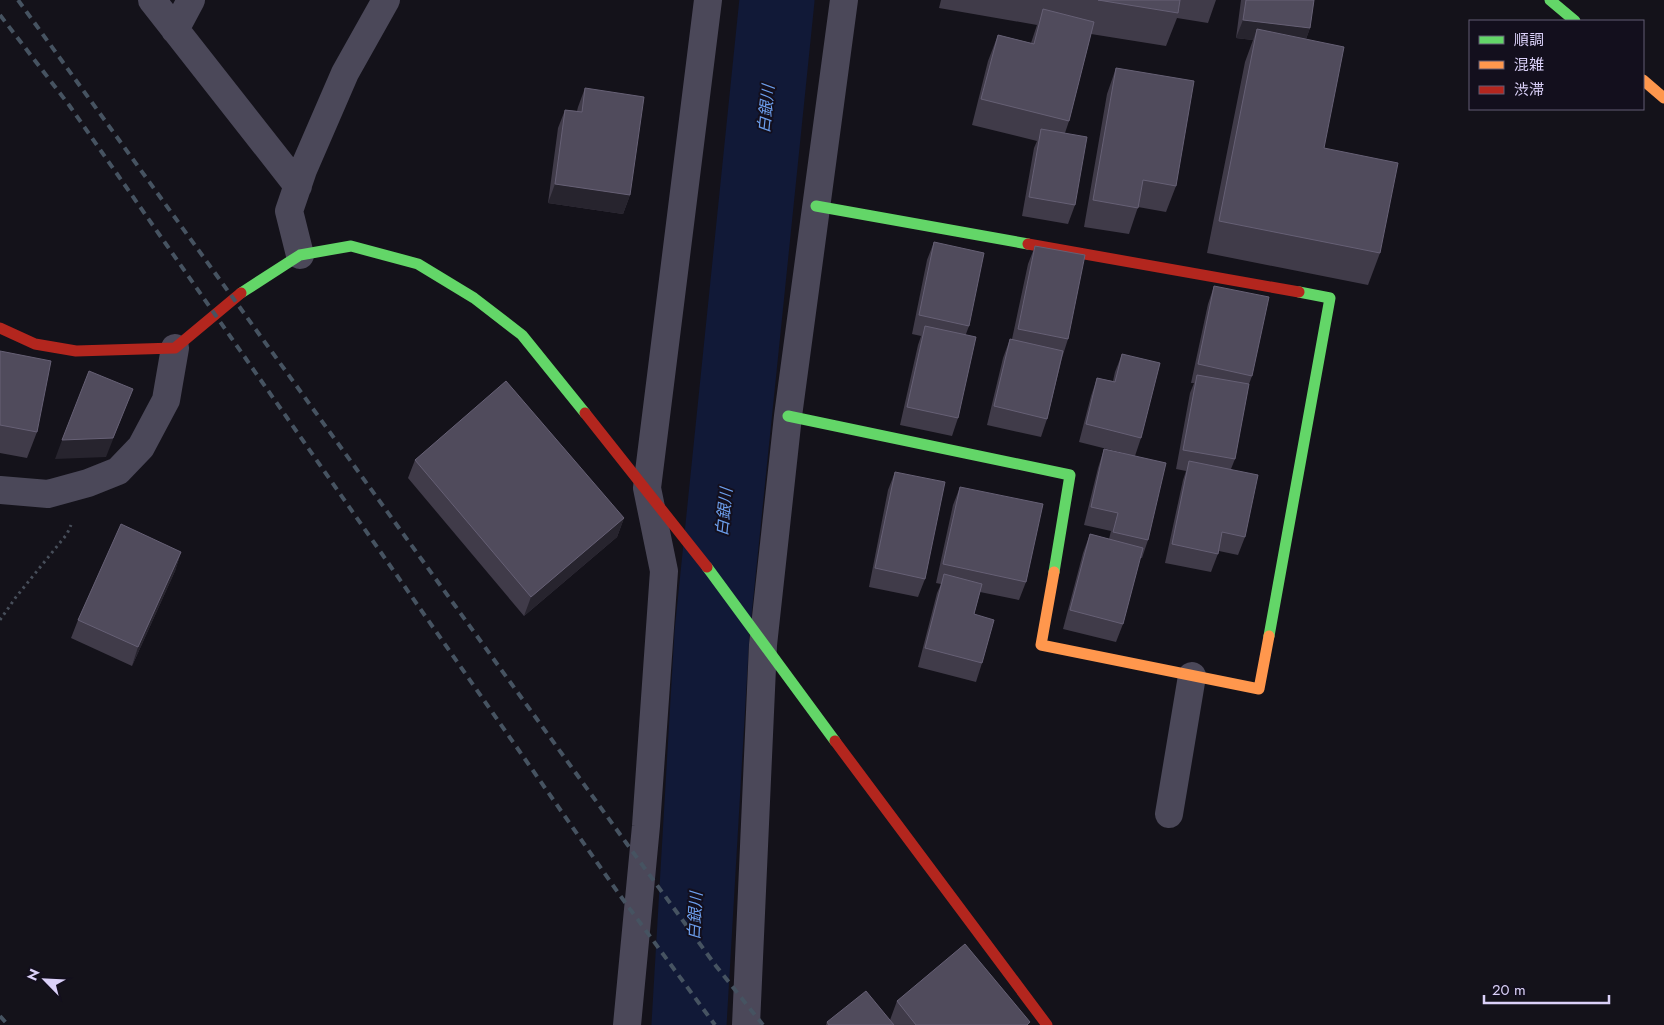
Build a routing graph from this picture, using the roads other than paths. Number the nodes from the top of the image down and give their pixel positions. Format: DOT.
graph roads {
  1 [pos="152,0"];
  2 [pos="191,0"];
  3 [pos="386,0"];
  4 [pos="708,0"];
  5 [pos="844,0"];
  6 [pos="1550,0"];
  7 [pos="1574,20"];
  8 [pos="175,30"];
  9 [pos="1644,81"];
  10 [pos="1664,98"];
  11 [pos="298,186"];
  12 [pos="816,206"];
  13 [pos="300,255"];
  14 [pos="0,328"];
  15 [pos="175,348"];
  16 [pos="788,416"];
  17 [pos="647,488"];
  18 [pos="0,490"];
  19 [pos="763,645"];
  20 [pos="1192,676"];
  21 [pos="1170,814"];
  22 [pos="626,1025"];
  23 [pos="746,1025"];
  24 [pos="1047,1025"];
  1 -- 8 [label="street"];
  2 -- 8 [label="street"];
  3 -- 11 [label="street"];
  4 -- 17 [label="street"];
  5 -- 12 [label="street"];
  6 -- 7 [label="main road"];
  8 -- 11 [label="street"];
  9 -- 10 [label="main road"];
  11 -- 13 [label="street"];
  12 -- 16 [label="street"];
  12 -- 20 [label="main road"];
  13 -- 15 [label="main road"];
  13 -- 17 [label="main road"];
  14 -- 15 [label="main road"];
  15 -- 18 [label="street"];
  16 -- 19 [label="street"];
  16 -- 20 [label="main road"];
  17 -- 19 [label="main road"];
  17 -- 22 [label="street"];
  19 -- 23 [label="street"];
  19 -- 24 [label="main road"];
  20 -- 21 [label="street"];
}
